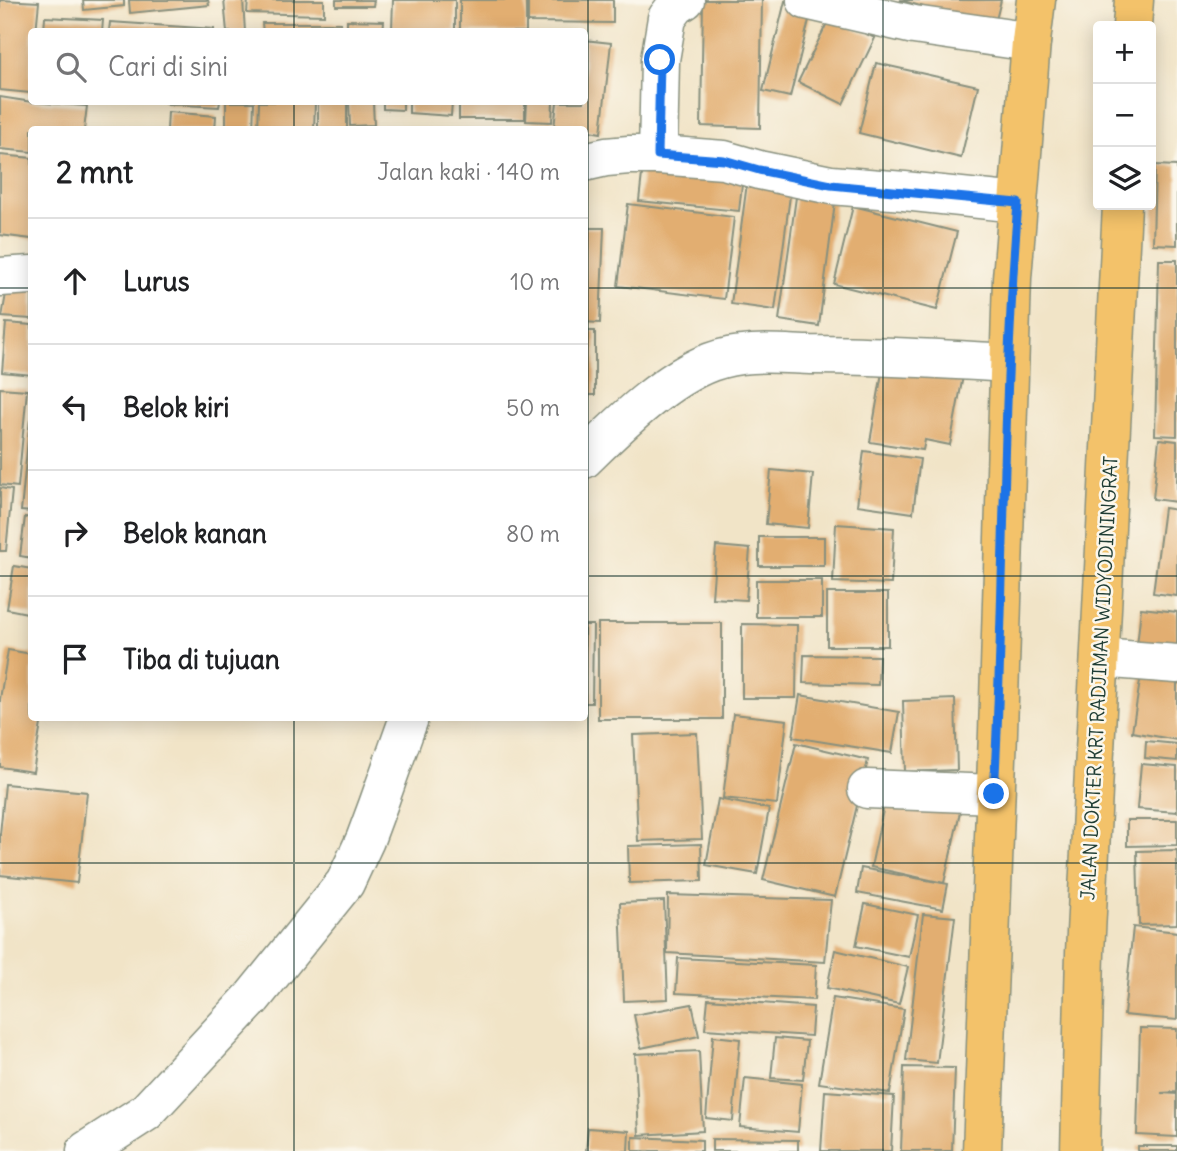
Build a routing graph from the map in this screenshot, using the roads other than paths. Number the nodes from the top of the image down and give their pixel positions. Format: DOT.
graph roads {
  1 [pos="685,0"];
  2 [pos="806,0"];
  3 [pos="1036,0"];
  4 [pos="1134,0"];
  5 [pos="1132,21"];
  6 [pos="1031,42"];
  7 [pos="658,155"];
  8 [pos="588,161"];
  9 [pos="1018,203"];
  10 [pos="1122,210"];
  11 [pos="28,275"];
  12 [pos="0,277"];
  13 [pos="1009,363"];
  14 [pos="588,455"];
  15 [pos="1100,658"];
  16 [pos="1177,664"];
  17 [pos="408,721"];
  18 [pos="867,789"];
  19 [pos="994,794"];
  20 [pos="86,1151"];
  21 [pos="982,1151"];
  22 [pos="1080,1151"];
  1 -- 7 [label="street"];
  2 -- 6 [label="street"];
  3 -- 6 [label="main road"];
  4 -- 5 [label="main road"];
  6 -- 9 [label="main road"];
  7 -- 8 [label="street"];
  7 -- 9 [label="street"];
  9 -- 13 [label="main road"];
  10 -- 15 [label="main road, JALAN DOKTER KRT RADJIMAN WIDYODININGRAT"];
  11 -- 12 [label="street"];
  13 -- 14 [label="street"];
  13 -- 19 [label="main road"];
  15 -- 16 [label="street"];
  15 -- 22 [label="main road, JALAN DOKTER KRT RADJIMAN WIDYODININGRAT"];
  17 -- 20 [label="street"];
  18 -- 19 [label="street"];
  19 -- 21 [label="main road"];
}
